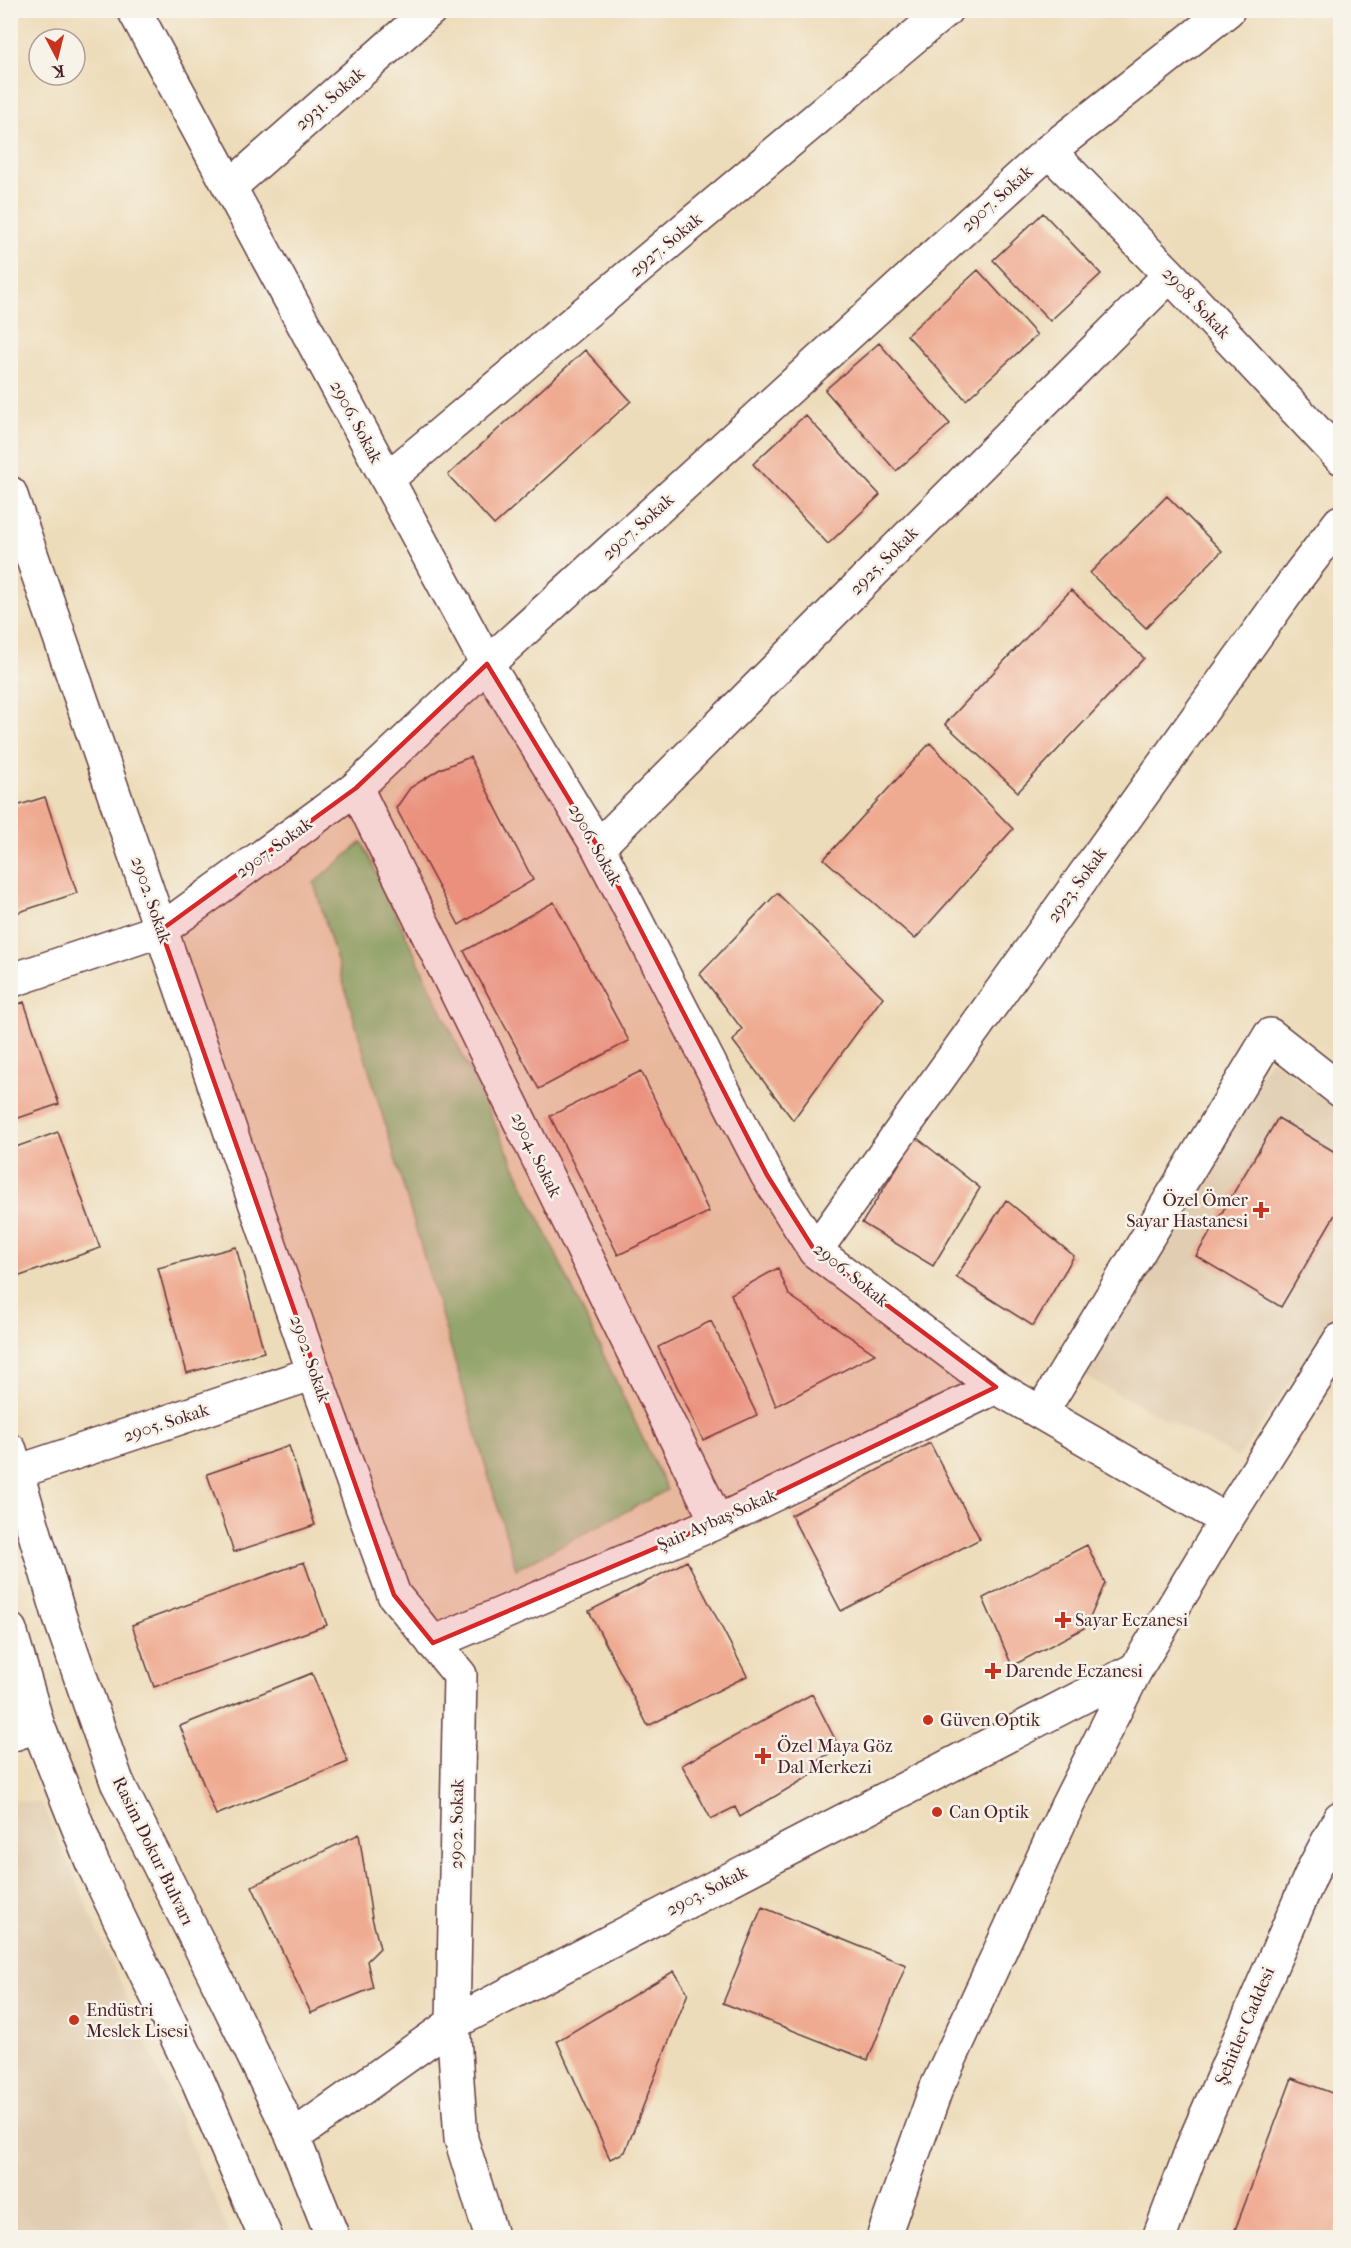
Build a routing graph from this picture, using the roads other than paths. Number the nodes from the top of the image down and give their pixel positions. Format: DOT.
graph roads {
  1 [pos="134,10"];
  2 [pos="430,10"];
  3 [pos="946,10"];
  4 [pos="1228,10"];
  5 [pos="1049,152"];
  6 [pos="230,187"];
  7 [pos="1170,275"];
  8 [pos="1341,458"];
  9 [pos="387,479"];
  10 [pos="10,493"];
  11 [pos="1341,522"];
  12 [pos="487,664"];
  13 [pos="356,788"];
  14 [pos="598,847"];
  15 [pos="161,930"];
  16 [pos="10,981"];
  17 [pos="1341,1090"];
  18 [pos="815,1251"];
  19 [pos="1341,1340"];
  20 [pos="315,1373"];
  21 [pos="996,1387"];
  22 [pos="1041,1413"];
  23 [pos="14,1461"];
  24 [pos="1226,1520"];
  25 [pos="717,1522"];
  26 [pos="10,1630"];
  27 [pos="433,1643"];
  28 [pos="1136,1669"];
  29 [pos="24,1730"];
  30 [pos="1336,1837"];
  31 [pos="453,2023"];
  32 [pos="293,2137"];
  33 [pos="490,2232"];
  34 [pos="266,2238"];
  35 [pos="333,2238"];
  36 [pos="883,2238"];
  37 [pos="1159,2238"];
  1 -- 6 [label="street, 2906. Sokak"];
  2 -- 6 [label="street, 2931. Sokak"];
  3 -- 9 [label="street, 2927. Sokak"];
  4 -- 5 [label="street, 2907. Sokak"];
  5 -- 7 [label="street, 2908. Sokak"];
  5 -- 12 [label="street, 2907. Sokak"];
  6 -- 9 [label="street, 2906. Sokak"];
  7 -- 8 [label="street, 2908. Sokak"];
  7 -- 14 [label="street, 2925. Sokak"];
  9 -- 12 [label="street, 2906. Sokak"];
  10 -- 15 [label="street, 2902. Sokak"];
  11 -- 18 [label="street, 2923. Sokak"];
  12 -- 13 [label="street, 2907. Sokak"];
  12 -- 14 [label="street, 2906. Sokak"];
  13 -- 15 [label="street, 2907. Sokak"];
  13 -- 25 [label="street, 2904. Sokak"];
  14 -- 18 [label="street, 2906. Sokak"];
  15 -- 16 [label="street, 2907. Sokak"];
  15 -- 20 [label="street, 2902. Sokak"];
  17 -- 22 [label="street"];
  18 -- 21 [label="street, 2906. Sokak"];
  19 -- 24 [label="street"];
  20 -- 23 [label="street, 2905. Sokak"];
  20 -- 27 [label="street, 2902. Sokak"];
  21 -- 22 [label="street, 2906. Sokak"];
  21 -- 25 [label="street, Şair Aybaş Sokak"];
  22 -- 24 [label="street, 2906. Sokak"];
  23 -- 32 [label="street, Rasim Dokur Bulvarı"];
  24 -- 28 [label="street"];
  25 -- 27 [label="street, Şair Aybaş Sokak"];
  26 -- 29 [label="street"];
  27 -- 31 [label="street, 2902. Sokak"];
  28 -- 31 [label="street, 2903. Sokak"];
  28 -- 36 [label="street"];
  29 -- 34 [label="street"];
  30 -- 37 [label="street, Şehitler Caddesi"];
  31 -- 32 [label="street, 2903. Sokak"];
  31 -- 33 [label="street, 2902. Sokak"];
  32 -- 35 [label="street, Rasim Dokur Bulvarı"];
}
